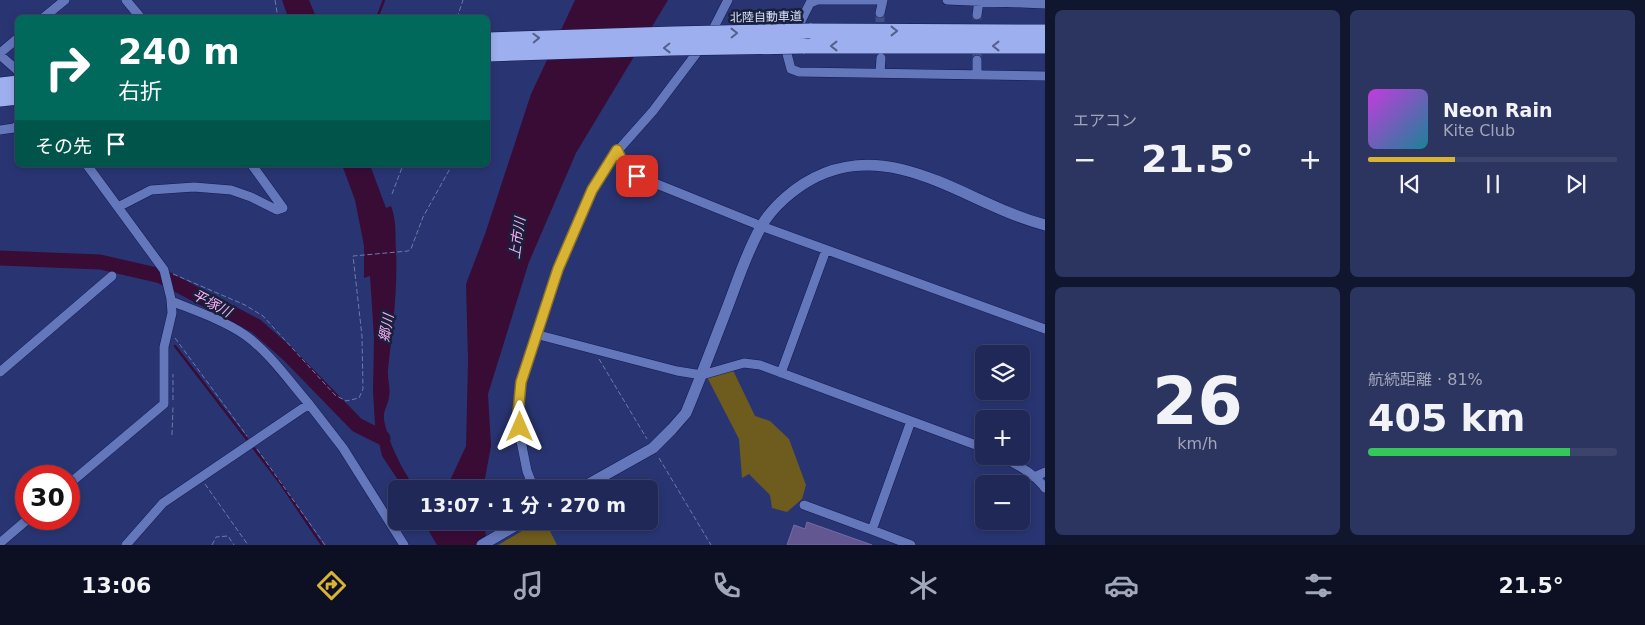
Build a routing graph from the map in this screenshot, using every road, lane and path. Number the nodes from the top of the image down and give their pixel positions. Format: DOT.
graph roads {
  1 [pos="65,0"];
  2 [pos="126,0"];
  3 [pos="275,0"];
  4 [pos="463,0"];
  5 [pos="728,0"];
  6 [pos="876,0"];
  7 [pos="883,0"];
  8 [pos="947,0"];
  9 [pos="979,1"];
  10 [pos="1045,4"];
  11 [pos="880,13"];
  12 [pos="47,15"];
  13 [pos="138,15"];
  14 [pos="278,15"];
  15 [pos="458,15"];
  16 [pos="978,15"];
  17 [pos="1045,32"];
  18 [pos="490,40"];
  19 [pos="15,41"];
  20 [pos="1045,46"];
  21 [pos="0,54"];
  22 [pos="490,54"];
  23 [pos="881,58"];
  24 [pos="976,60"];
  25 [pos="15,68"];
  26 [pos="880,73"];
  27 [pos="976,74"];
  28 [pos="1045,76"];
  29 [pos="12,89"];
  30 [pos="0,99"];
  31 [pos="15,127"];
  32 [pos="0,130"];
  33 [pos="617,150"];
  34 [pos="88,167"];
  35 [pos="253,167"];
  36 [pos="402,167"];
  37 [pos="451,167"];
  38 [pos="392,194"];
  39 [pos="118,208"];
  40 [pos="1045,224"];
  41 [pos="761,226"];
  42 [pos="826,250"];
  43 [pos="164,270"];
  44 [pos="112,276"];
  45 [pos="171,298"];
  46 [pos="1045,328"];
  47 [pos="535,334"];
  48 [pos="174,338"];
  49 [pos="173,344"];
  50 [pos="593,348"];
  51 [pos="173,371"];
  52 [pos="0,372"];
  53 [pos="781,373"];
  54 [pos="702,375"];
  55 [pos="310,404"];
  56 [pos="911,421"];
  57 [pos="172,436"];
  58 [pos="975,445"];
  59 [pos="653,448"];
  60 [pos="1019,465"];
  61 [pos="1045,472"];
  62 [pos="80,475"];
  63 [pos="200,477"];
  64 [pos="1034,478"];
  65 [pos="530,480"];
  66 [pos="596,480"];
  67 [pos="1045,488"];
  68 [pos="804,505"];
  69 [pos="15,530"];
  70 [pos="508,530"];
  71 [pos="872,530"];
  72 [pos="0,543"];
  73 [pos="126,545"];
  74 [pos="212,545"];
  75 [pos="234,545"];
  76 [pos="248,545"];
  77 [pos="404,545"];
  78 [pos="482,545"];
  79 [pos="711,545"];
  80 [pos="911,545"];
  1 -- 12 [label="street"];
  2 -- 13 [label="street"];
  3 -- 14 [label="path"];
  4 -- 15 [label="path"];
  5 -- 33 [label="street"];
  6 -- 26 [label="street"];
  7 -- 11 [label="street"];
  8 -- 9 [label="street"];
  9 -- 10 [label="street"];
  9 -- 16 [label="street"];
  18 -- 17 [label="highway, 北陸自動車道, one-way, bridge"];
  19 -- 21 [label="street"];
  20 -- 22 [label="highway, one-way, bridge"];
  21 -- 25 [label="street"];
  23 -- 26 [label="street"];
  24 -- 27 [label="street"];
  26 -- 27 [label="street"];
  27 -- 28 [label="street"];
  29 -- 30 [label="highway"];
  31 -- 32 [label="street"];
  33 -- 41 [label="street"];
  33 -- 47 [label="street"];
  34 -- 39 [label="street"];
  35 -- 39 [label="street"];
  36 -- 38 [label="path"];
  37 -- 43 [label="path"];
  39 -- 43 [label="street"];
  40 -- 41 [label="street"];
  41 -- 42 [label="street"];
  41 -- 54 [label="street"];
  42 -- 46 [label="street"];
  42 -- 53 [label="street"];
  43 -- 45 [label="street"];
  44 -- 52 [label="street"];
  45 -- 55 [label="street"];
  45 -- 62 [label="street"];
  47 -- 50 [label="street"];
  47 -- 65 [label="street"];
  48 -- 49 [label="path"];
  50 -- 54 [label="street"];
  50 -- 59 [label="path"];
  51 -- 57 [label="path"];
  53 -- 54 [label="street"];
  53 -- 56 [label="street"];
  54 -- 59 [label="street"];
  55 -- 63 [label="street"];
  55 -- 77 [label="street"];
  56 -- 58 [label="street"];
  56 -- 71 [label="street"];
  59 -- 66 [label="street"];
  59 -- 79 [label="path"];
  60 -- 64 [label="street"];
  61 -- 64 [label="street"];
  63 -- 73 [label="street"];
  63 -- 76 [label="path"];
  64 -- 67 [label="street"];
  68 -- 71 [label="street"];
  69 -- 72 [label="street"];
  70 -- 78 [label="street"];
  71 -- 80 [label="street"];
  74 -- 75 [label="path"];
}
